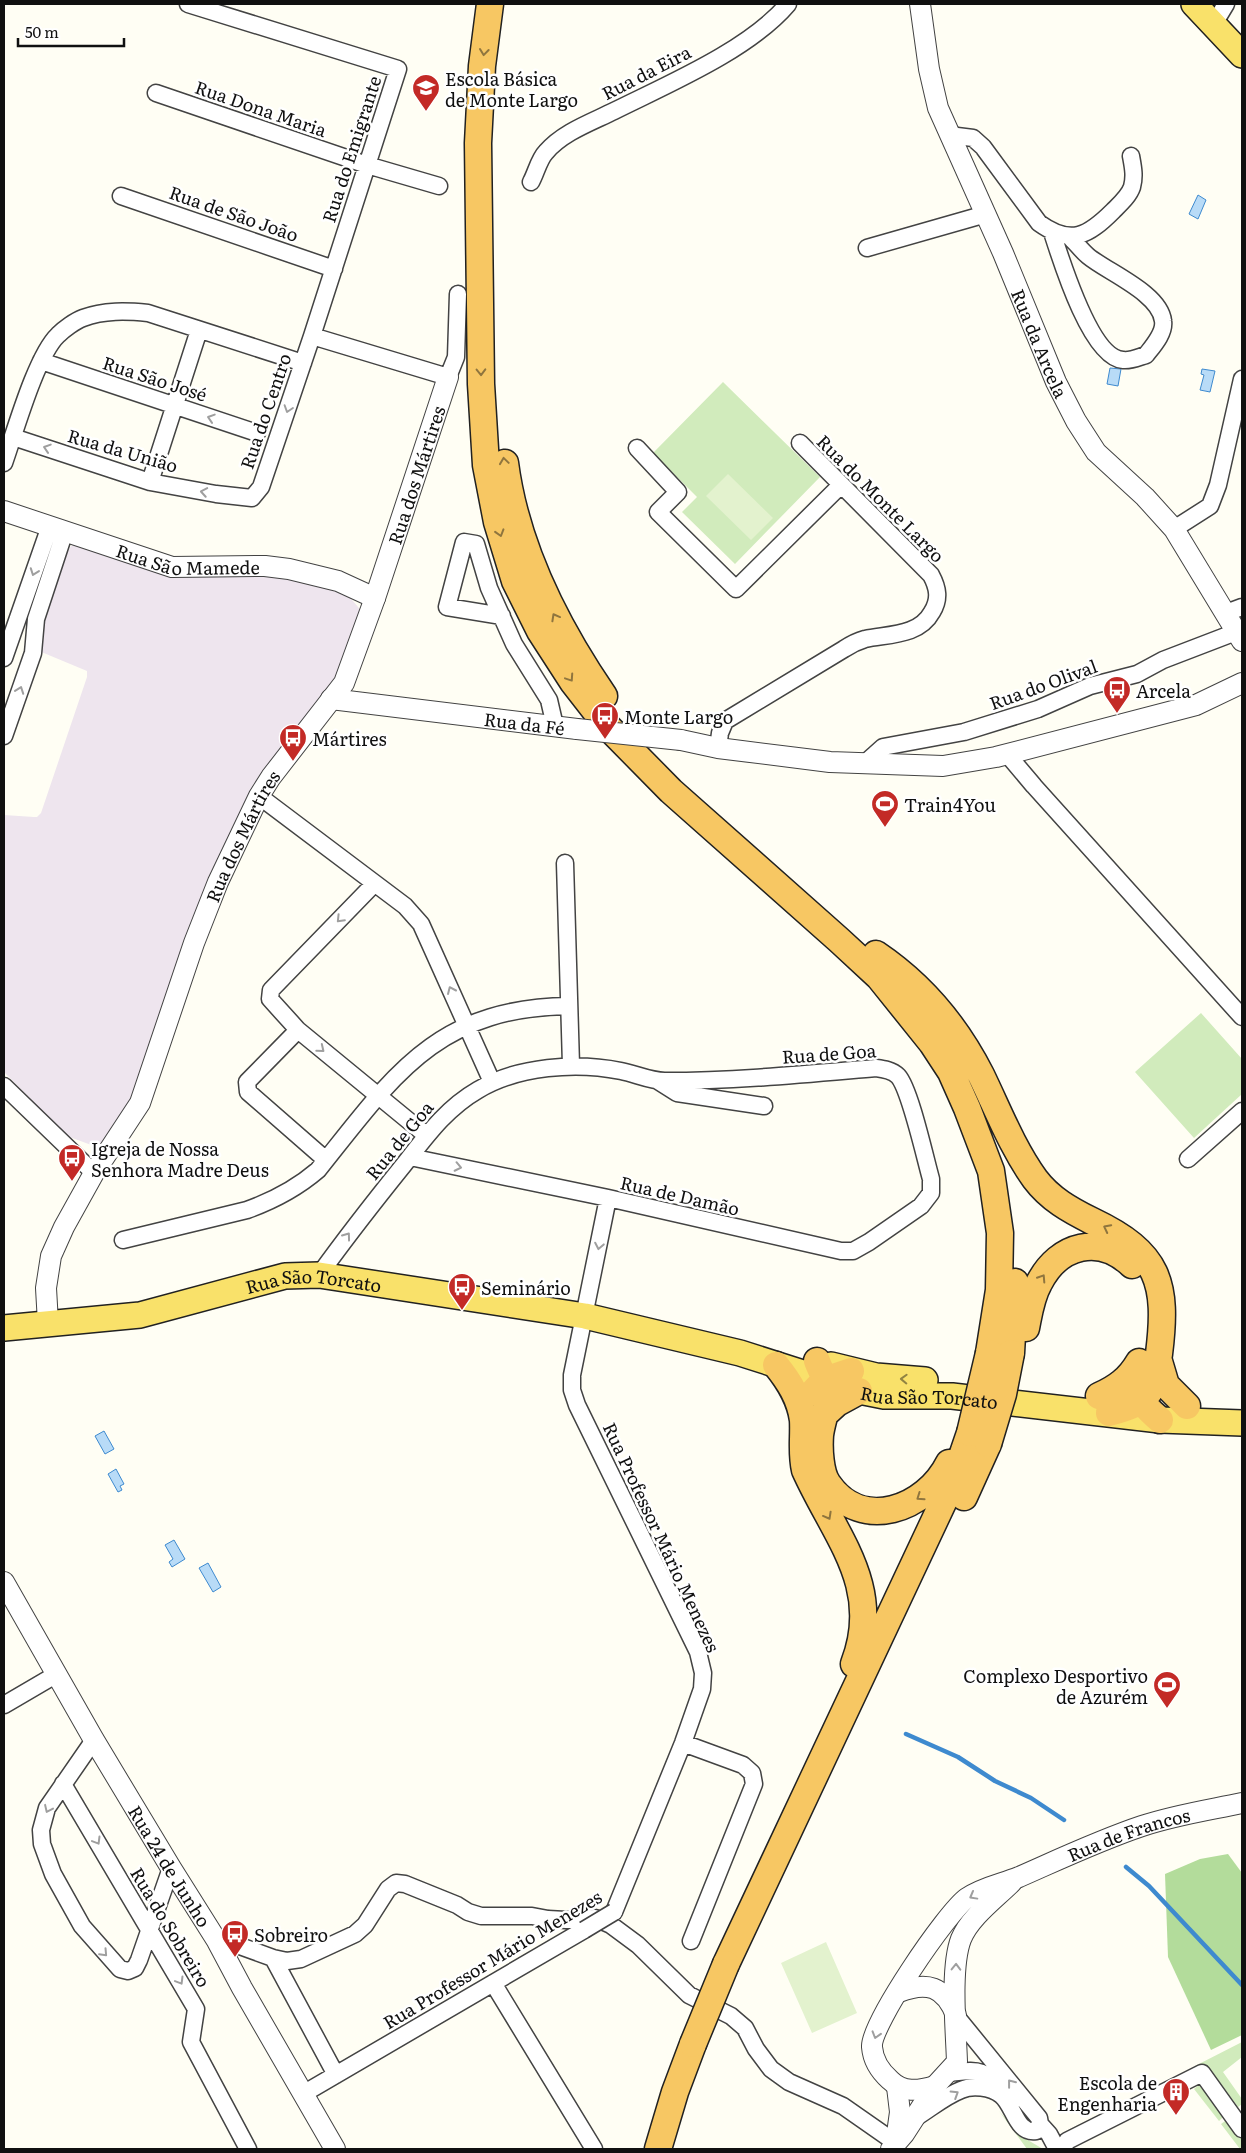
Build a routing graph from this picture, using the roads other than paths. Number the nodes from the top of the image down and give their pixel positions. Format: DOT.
graph roads {
  1 [pos="188,4"];
  2 [pos="490,4"];
  3 [pos="508,4"];
  4 [pos="788,4"];
  5 [pos="920,4"];
  6 [pos="1196,4"];
  7 [pos="1220,14"];
  8 [pos="1242,55"];
  9 [pos="156,93"];
  10 [pos="949,135"];
  11 [pos="1131,156"];
  12 [pos="367,165"];
  13 [pos="531,182"];
  14 [pos="439,186"];
  15 [pos="121,196"];
  16 [pos="986,214"];
  17 [pos="1052,232"];
  18 [pos="1069,236"];
  19 [pos="866,248"];
  20 [pos="334,269"];
  21 [pos="458,294"];
  22 [pos="199,330"];
  23 [pos="312,336"];
  24 [pos="41,361"];
  25 [pos="303,363"];
  26 [pos="448,377"];
  27 [pos="1242,379"];
  28 [pos="174,406"];
  29 [pos="257,433"];
  30 [pos="13,437"];
  31 [pos="800,444"];
  32 [pos="637,448"];
  33 [pos="4,463"];
  34 [pos="150,482"];
  35 [pos="840,486"];
  36 [pos="252,498"];
  37 [pos="4,511"];
  38 [pos="58,529"];
  39 [pos="1174,529"];
  40 [pos="376,598"];
  41 [pos="1234,610"];
  42 [pos="502,616"];
  43 [pos="1239,637"];
  44 [pos="4,658"];
  45 [pos="1242,683"];
  46 [pos="331,699"];
  47 [pos="556,726"];
  48 [pos="4,736"];
  49 [pos="718,748"];
  50 [pos="1007,754"];
  51 [pos="864,764"];
  52 [pos="259,796"];
  53 [pos="565,863"];
  54 [pos="374,884"];
  55 [pos="876,954"];
  56 [pos="570,1006"];
  57 [pos="1242,1017"];
  58 [pos="466,1025"];
  59 [pos="298,1030"];
  60 [pos="571,1065"];
  61 [pos="658,1081"];
  62 [pos="492,1082"];
  63 [pos="4,1086"];
  64 [pos="378,1095"];
  65 [pos="764,1106"];
  66 [pos="1242,1111"];
  67 [pos="426,1135"];
  68 [pos="410,1157"];
  69 [pos="1188,1159"];
  70 [pos="326,1160"];
  71 [pos="94,1172"];
  72 [pos="608,1198"];
  73 [pos="926,1201"];
  74 [pos="123,1240"];
  75 [pos="319,1275"];
  76 [pos="585,1316"];
  77 [pos="48,1323"];
  78 [pos="624,1325"];
  79 [pos="4,1328"];
  80 [pos="1000,1353"];
  81 [pos="1149,1360"];
  82 [pos="776,1365"];
  83 [pos="821,1371"];
  84 [pos="855,1381"];
  85 [pos="1142,1402"];
  86 [pos="1104,1405"];
  87 [pos="1187,1406"];
  88 [pos="1242,1415"];
  89 [pos="814,1417"];
  90 [pos="1160,1420"];
  91 [pos="1242,1423"];
  92 [pos="979,1438"];
  93 [pos="4,1582"];
  94 [pos="58,1674"];
  95 [pos="848,1702"];
  96 [pos="4,1704"];
  97 [pos="94,1740"];
  98 [pos="683,1742"];
  99 [pos="64,1784"];
  100 [pos="1242,1803"];
  101 [pos="171,1868"];
  102 [pos="1018,1878"];
  103 [pos="150,1930"];
  104 [pos="217,1941"];
  105 [pos="691,1941"];
  106 [pos="273,1958"];
  107 [pos="732,1965"];
  108 [pos="493,1983"];
  109 [pos="899,1992"];
  110 [pos="956,2016"];
  111 [pos="699,2044"];
  112 [pos="336,2075"];
  113 [pos="941,2079"];
  114 [pos="897,2087"];
  115 [pos="303,2094"];
  116 [pos="1001,2095"];
  117 [pos="913,2120"];
  118 [pos="1035,2128"];
  119 [pos="1242,2129"];
  120 [pos="894,2146"];
  121 [pos="248,2149"];
  122 [pos="335,2149"];
  123 [pos="594,2149"];
  124 [pos="658,2149"];
  125 [pos="672,2149"];
  126 [pos="1050,2149"];
  127 [pos="1057,2149"];
  128 [pos="1063,2149"];
  1 -- 12 [label="street, Rua do Emigrante"];
  2 -- 80 [label="highway, one-way"];
  55 -- 3 [label="highway, one-way"];
  4 -- 13 [label="street, Rua da Eira"];
  5 -- 10 [label="street, Rua da Arcela"];
  6 -- 7 [label="main road"];
  7 -- 8 [label="main road"];
  9 -- 12 [label="street, Rua Dona Maria"];
  10 -- 16 [label="street, Rua da Arcela"];
  10 -- 17 [label="street"];
  11 -- 18 [label="street"];
  12 -- 14 [label="street, Rua Dona Maria"];
  12 -- 20 [label="street, Rua do Emigrante"];
  15 -- 20 [label="street, Rua de São João"];
  16 -- 19 [label="street"];
  16 -- 39 [label="street, Rua da Arcela"];
  17 -- 18 [label="street"];
  17 -- 18 [label="street"];
  20 -- 23 [label="street, Rua do Emigrante"];
  21 -- 26 [label="street, Rua dos Mártires"];
  22 -- 24 [label="street"];
  22 -- 25 [label="street"];
  22 -- 28 [label="street"];
  23 -- 25 [label="street, Rua do Centro"];
  23 -- 26 [label="street"];
  24 -- 28 [label="street, Rua São José"];
  24 -- 30 [label="street"];
  25 -- 36 [label="street, Rua do Centro, one-way"];
  26 -- 40 [label="street, Rua dos Mártires"];
  27 -- 39 [label="street"];
  29 -- 28 [label="street, Rua São José, one-way"];
  28 -- 34 [label="street"];
  30 -- 33 [label="street"];
  34 -- 30 [label="street, Rua da União, one-way"];
  31 -- 35 [label="street, Rua do Monte Largo"];
  32 -- 35 [label="street"];
  36 -- 34 [label="street, Rua da União, one-way"];
  35 -- 49 [label="street, Rua do Monte Largo"];
  37 -- 38 [label="street, Rua São Mamede"];
  38 -- 40 [label="street, Rua São Mamede"];
  38 -- 44 [label="street, one-way"];
  48 -- 38 [label="street, one-way"];
  39 -- 41 [label="street, Rua da Arcela"];
  40 -- 46 [label="street, Rua dos Mártires"];
  41 -- 43 [label="street, Rua da Arcela"];
  42 -- 42 [label="street"];
  42 -- 47 [label="street"];
  43 -- 51 [label="street, Rua do Olival"];
  45 -- 50 [label="street, Rua da Fé"];
  46 -- 47 [label="street, Rua da Fé"];
  46 -- 52 [label="street, Rua dos Mártires"];
  47 -- 49 [label="street, Rua da Fé, bridge"];
  49 -- 51 [label="street, Rua da Fé"];
  50 -- 51 [label="street, Rua da Fé"];
  50 -- 57 [label="street"];
  52 -- 54 [label="street"];
  52 -- 71 [label="street, Rua dos Mártires"];
  53 -- 56 [label="street"];
  58 -- 54 [label="street, one-way"];
  54 -- 59 [label="street, one-way"];
  55 -- 80 [label="highway"];
  81 -- 55 [label="highway, one-way"];
  56 -- 58 [label="street"];
  56 -- 60 [label="street"];
  58 -- 62 [label="street"];
  58 -- 64 [label="street"];
  59 -- 64 [label="street, one-way"];
  59 -- 70 [label="street"];
  60 -- 61 [label="street, Rua de Goa"];
  60 -- 62 [label="street, Rua de Goa"];
  61 -- 65 [label="street, Rua de Goa"];
  61 -- 73 [label="street, Rua de Goa"];
  62 -- 67 [label="street, Rua de Goa"];
  63 -- 71 [label="street"];
  64 -- 67 [label="street"];
  64 -- 70 [label="street"];
  66 -- 69 [label="street"];
  67 -- 68 [label="street, Rua de Goa"];
  68 -- 72 [label="street, Rua de Damão, one-way"];
  75 -- 68 [label="street, Rua de Goa, one-way"];
  70 -- 74 [label="street"];
  71 -- 77 [label="street, Rua dos Mártires"];
  72 -- 73 [label="street, Rua de Damão"];
  72 -- 76 [label="street, Rua Professor Mário Menezes, one-way"];
  75 -- 76 [label="main road, Rua São Torcato"];
  75 -- 77 [label="main road, Rua São Torcato"];
  76 -- 78 [label="main road, Rua São Torcato"];
  76 -- 98 [label="street, Rua Professor Mário Menezes"];
  77 -- 79 [label="main road, Rua São Torcato"];
  78 -- 82 [label="main road, Rua São Torcato"];
  78 -- 83 [label="main road, Rua São Torcato"];
  80 -- 81 [label="highway, one-way"];
  80 -- 92 [label="highway, bridge"];
  81 -- 85 [label="highway"];
  81 -- 86 [label="highway"];
  81 -- 87 [label="highway"];
  82 -- 83 [label="main road, Rua São Torcato"];
  82 -- 89 [label="highway"];
  83 -- 84 [label="highway"];
  83 -- 89 [label="highway"];
  84 -- 86 [label="main road, Rua São Torcato"];
  84 -- 89 [label="highway"];
  85 -- 86 [label="highway"];
  85 -- 87 [label="main road"];
  85 -- 90 [label="highway"];
  86 -- 90 [label="main road, Rua São Torcato"];
  87 -- 88 [label="main road"];
  92 -- 89 [label="highway, one-way"];
  89 -- 95 [label="highway, one-way"];
  90 -- 91 [label="main road, Rua São Torcato"];
  92 -- 95 [label="highway"];
  92 -- 107 [label="highway"];
  93 -- 94 [label="street, Rua 24 de Junho"];
  94 -- 96 [label="street"];
  94 -- 97 [label="street, Rua 24 de Junho"];
  95 -- 107 [label="highway"];
  97 -- 99 [label="street"];
  97 -- 101 [label="street, Rua 24 de Junho"];
  98 -- 105 [label="street"];
  98 -- 108 [label="street, Rua Professor Mário Menezes, bridge"];
  99 -- 103 [label="street, Rua do Sobreiro, one-way"];
  99 -- 103 [label="street, one-way"];
  100 -- 102 [label="street, Rua de Francos"];
  101 -- 103 [label="street"];
  101 -- 104 [label="street, Rua 24 de Junho"];
  102 -- 109 [label="street, Rua de Francos, one-way"];
  110 -- 102 [label="street, Rua de Francos, one-way"];
  103 -- 121 [label="street, Rua do Sobreiro, one-way"];
  104 -- 106 [label="street"];
  104 -- 115 [label="street, Rua 24 de Junho"];
  106 -- 112 [label="street"];
  106 -- 120 [label="street"];
  107 -- 111 [label="highway, bridge"];
  108 -- 112 [label="street, Rua Professor Mário Menezes"];
  108 -- 123 [label="street"];
  109 -- 110 [label="street, Rua de Francos"];
  109 -- 114 [label="street, Rua de Francos, one-way"];
  110 -- 113 [label="street, Rua de Francos"];
  118 -- 110 [label="street, one-way"];
  111 -- 124 [label="highway"];
  111 -- 125 [label="highway"];
  112 -- 115 [label="street, Rua Professor Mário Menezes"];
  113 -- 114 [label="street"];
  113 -- 116 [label="street"];
  113 -- 117 [label="street, Rua de Francos"];
  114 -- 120 [label="street"];
  115 -- 122 [label="street, Rua 24 de Junho"];
  117 -- 116 [label="street, one-way"];
  116 -- 118 [label="street"];
  117 -- 120 [label="street, Rua de Francos"];
  118 -- 126 [label="street"];
  118 -- 127 [label="street"];
  119 -- 128 [label="street"];
}
